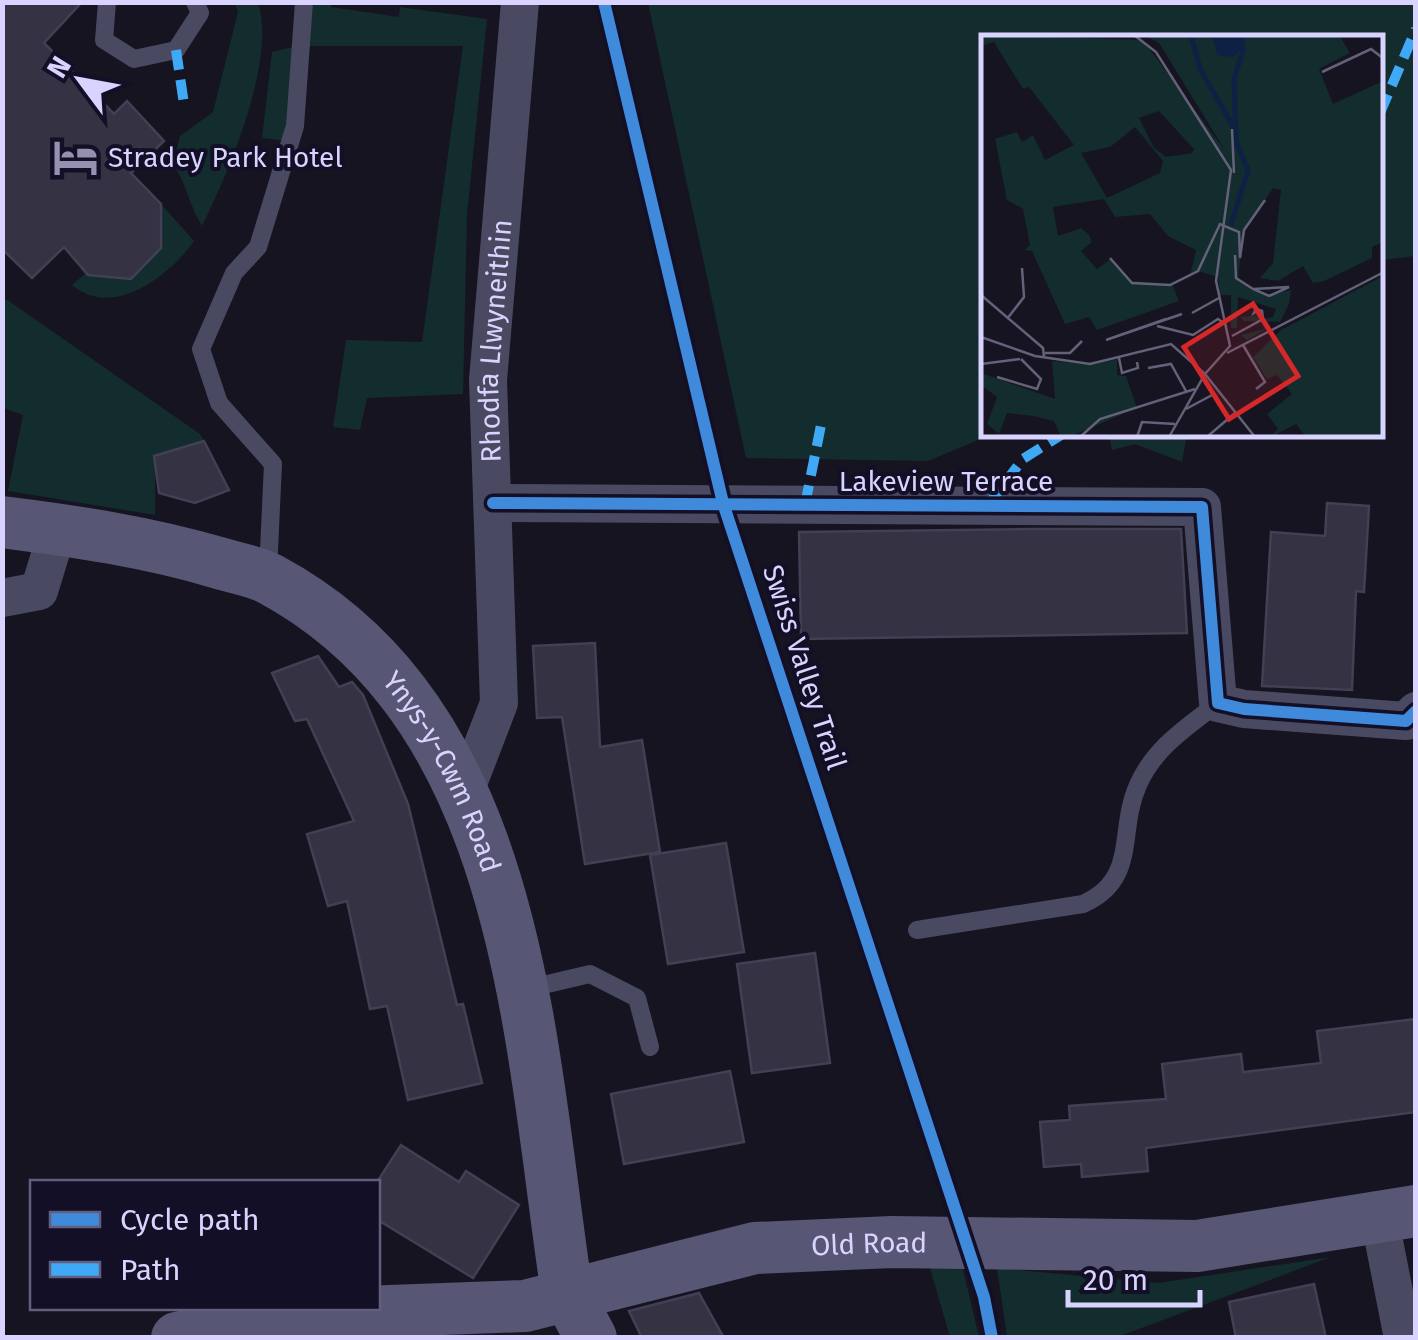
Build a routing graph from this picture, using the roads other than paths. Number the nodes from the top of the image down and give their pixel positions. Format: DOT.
graph roads {
  1 [pos="107,2"];
  2 [pos="195,2"];
  3 [pos="304,2"];
  4 [pos="520,2"];
  5 [pos="493,503"];
  6 [pos="2,522"];
  7 [pos="58,529"];
  8 [pos="268,577"];
  9 [pos="2,598"];
  10 [pos="1218,703"];
  11 [pos="1416,711"];
  12 [pos="464,794"];
  13 [pos="917,930"];
  14 [pos="520,990"];
  15 [pos="650,1047"];
  16 [pos="1397,1213"];
  17 [pos="579,1315"];
  18 [pos="177,1338"];
  19 [pos="1403,1338"];
  1 -- 2 [label="lane"];
  3 -- 8 [label="lane"];
  4 -- 5 [label="street, Rhodfa Llwyneithin"];
  5 -- 10 [label="street, Lakeview Terrace"];
  5 -- 12 [label="street, Rhodfa Llwyneithin"];
  6 -- 7 [label="main road, Ynys-y-Cwm Road"];
  7 -- 8 [label="main road, Ynys-y-Cwm Road"];
  7 -- 9 [label="street"];
  8 -- 12 [label="main road, Ynys-y-Cwm Road"];
  10 -- 11 [label="street"];
  10 -- 13 [label="lane"];
  12 -- 14 [label="main road, Ynys-y-Cwm Road"];
  14 -- 15 [label="lane"];
  14 -- 17 [label="main road, Ynys-y-Cwm Road"];
  16 -- 17 [label="main road, Old Road"];
  16 -- 19 [label="street"];
  17 -- 18 [label="main road, Old Road"];
}
